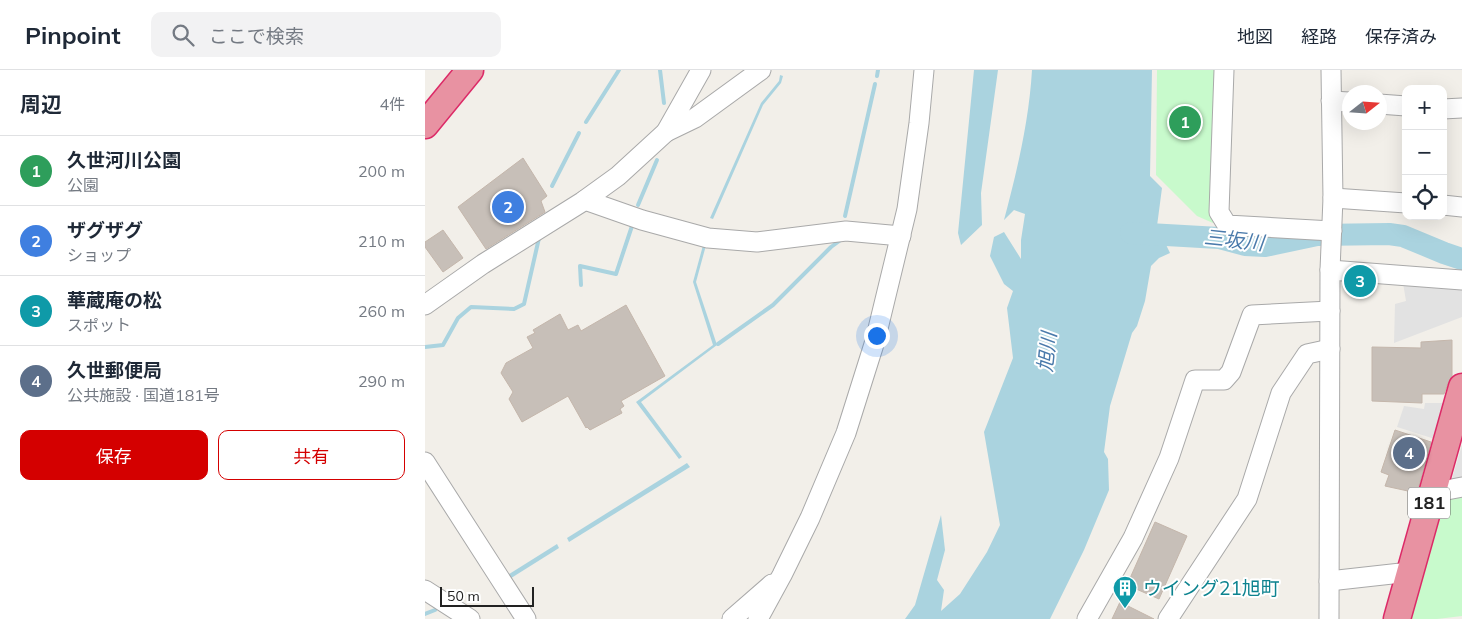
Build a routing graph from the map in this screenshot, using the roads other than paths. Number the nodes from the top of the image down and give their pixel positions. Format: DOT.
graph roads {
  1 [pos="470,70"];
  2 [pos="701,70"];
  3 [pos="761,70"];
  4 [pos="924,70"];
  5 [pos="1223,70"];
  6 [pos="1331,70"];
  7 [pos="1340,101"];
  8 [pos="1387,105"];
  9 [pos="1402,106"];
  10 [pos="1462,108"];
  11 [pos="1447,109"];
  12 [pos="425,125"];
  13 [pos="667,132"];
  14 [pos="1333,198"];
  15 [pos="585,200"];
  16 [pos="1402,203"];
  17 [pos="1447,206"];
  18 [pos="1462,207"];
  19 [pos="1332,231"];
  20 [pos="901,236"];
  21 [pos="1330,262"];
  22 [pos="1462,280"];
  23 [pos="425,305"];
  24 [pos="1329,311"];
  25 [pos="1330,349"];
  26 [pos="1462,389"];
  27 [pos="425,462"];
  28 [pos="1462,487"];
  29 [pos="1431,493"];
  30 [pos="1410,572"];
  31 [pos="782,575"];
  32 [pos="1329,582"];
  33 [pos="425,590"];
  34 [pos="469,619"];
  35 [pos="525,619"];
  36 [pos="732,619"];
  37 [pos="758,619"];
  38 [pos="1087,619"];
  39 [pos="1168,619"];
  40 [pos="1329,619"];
  41 [pos="1397,619"];
  1 -- 12 [label="highway"];
  2 -- 13 [label="street"];
  3 -- 13 [label="street"];
  4 -- 20 [label="street"];
  5 -- 19 [label="street"];
  6 -- 7 [label="street"];
  7 -- 14 [label="street"];
  8 -- 9 [label="street"];
  10 -- 11 [label="street"];
  13 -- 15 [label="street"];
  14 -- 16 [label="street"];
  14 -- 19 [label="street"];
  15 -- 20 [label="street"];
  15 -- 23 [label="street"];
  17 -- 18 [label="street"];
  19 -- 21 [label="street"];
  20 -- 31 [label="street"];
  21 -- 22 [label="street"];
  21 -- 24 [label="street"];
  24 -- 25 [label="street"];
  24 -- 38 [label="street"];
  25 -- 32 [label="street"];
  25 -- 39 [label="street"];
  26 -- 29 [label="highway, 181"];
  27 -- 35 [label="street"];
  28 -- 29 [label="street"];
  29 -- 30 [label="highway, 181"];
  30 -- 32 [label="street"];
  30 -- 41 [label="highway, 181"];
  31 -- 36 [label="street"];
  31 -- 37 [label="street"];
  32 -- 40 [label="street"];
  33 -- 34 [label="street"];
}
